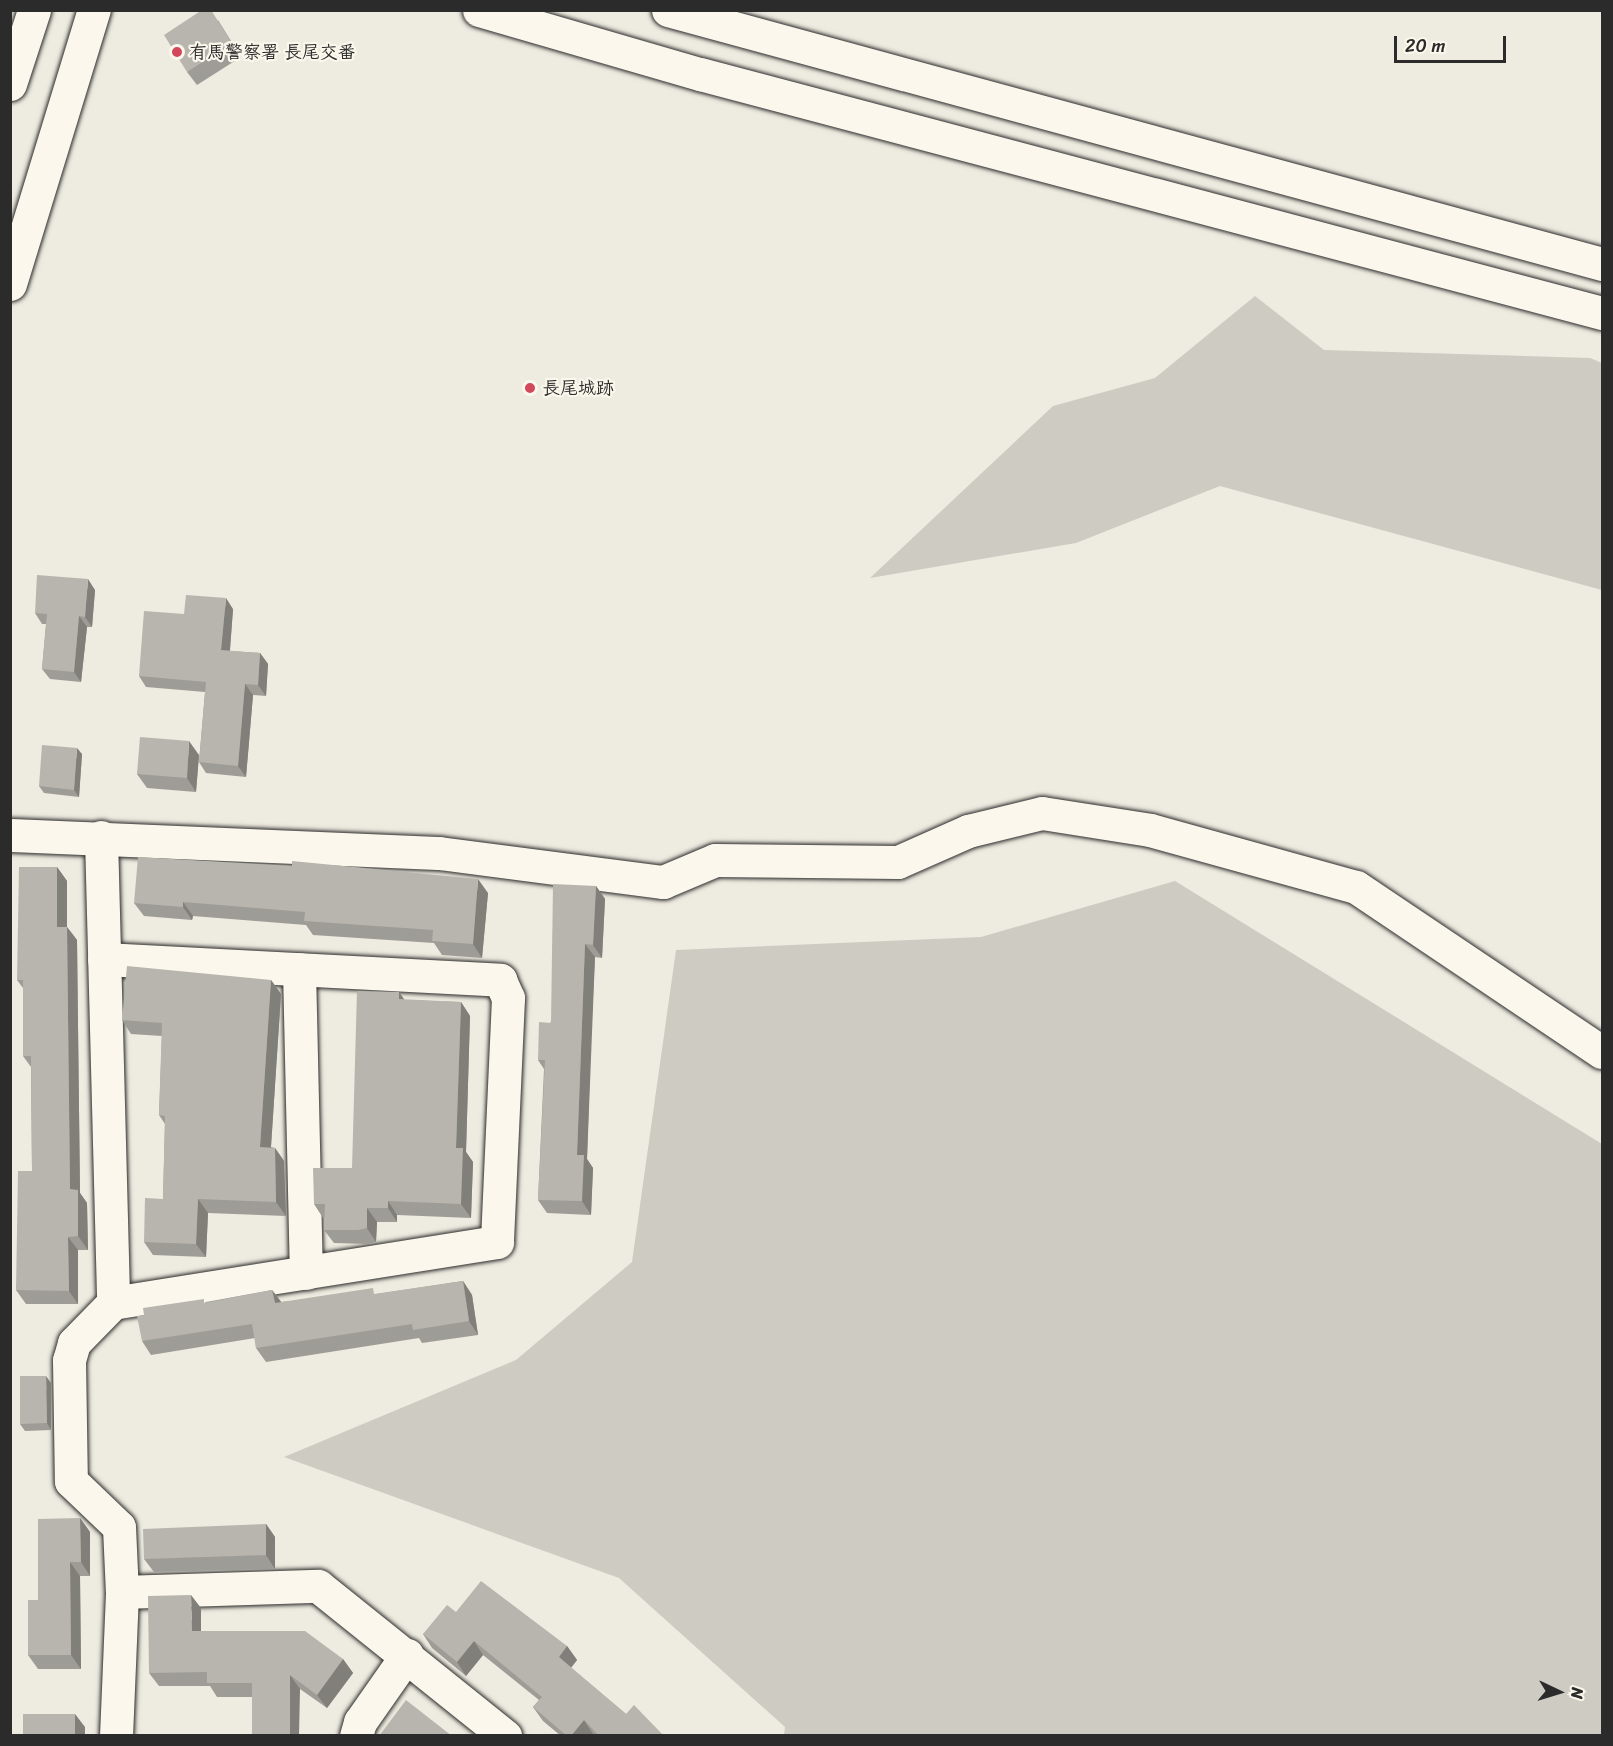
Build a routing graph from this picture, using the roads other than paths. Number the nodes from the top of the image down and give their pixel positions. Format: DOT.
graph roads {
  1 [pos="34,10"];
  2 [pos="94,10"];
  3 [pos="479,10"];
  4 [pos="668,10"];
  5 [pos="10,84"];
  6 [pos="1602,264"];
  7 [pos="10,284"];
  8 [pos="1602,313"];
  9 [pos="10,835"];
  10 [pos="101,837"];
  11 [pos="104,959"];
  12 [pos="299,969"];
  13 [pos="1602,1052"];
  14 [pos="306,1273"];
  15 [pos="113,1303"];
  16 [pos="122,1592"];
  17 [pos="407,1655"];
  18 [pos="116,1736"];
  19 [pos="356,1736"];
  20 [pos="505,1736"];
  1 -- 5 [label="street"];
  2 -- 7 [label="street"];
  3 -- 8 [label="street"];
  4 -- 6 [label="street"];
  9 -- 10 [label="street"];
  10 -- 11 [label="street"];
  10 -- 13 [label="street"];
  11 -- 12 [label="street"];
  11 -- 15 [label="street"];
  12 -- 14 [label="street"];
  12 -- 14 [label="street"];
  14 -- 15 [label="street"];
  15 -- 16 [label="street"];
  16 -- 17 [label="street"];
  16 -- 18 [label="street"];
  17 -- 19 [label="street"];
  17 -- 20 [label="street"];
}
